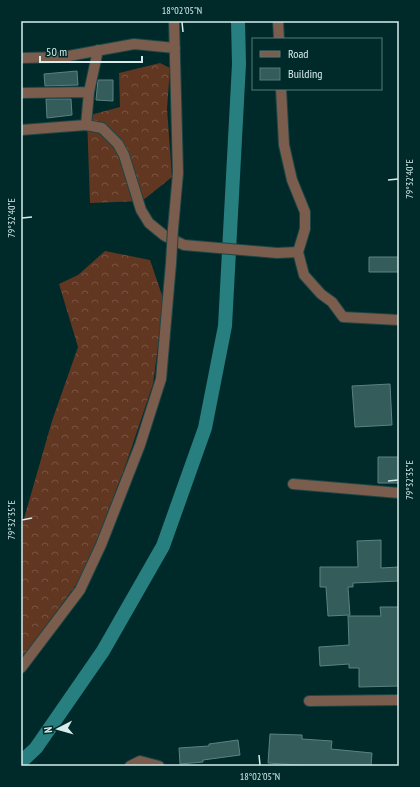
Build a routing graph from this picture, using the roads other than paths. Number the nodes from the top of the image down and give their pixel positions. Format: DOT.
graph roads {
  1 [pos="174,21"];
  2 [pos="278,21"];
  3 [pos="279,38"];
  4 [pos="175,48"];
  5 [pos="98,50"];
  6 [pos="21,58"];
  7 [pos="281,90"];
  8 [pos="89,92"];
  9 [pos="21,93"];
  10 [pos="86,125"];
  11 [pos="21,130"];
  12 [pos="298,252"];
  13 [pos="399,320"];
  14 [pos="293,484"];
  15 [pos="399,493"];
  16 [pos="21,668"];
  17 [pos="399,700"];
  18 [pos="309,701"];
  19 [pos="130,766"];
  20 [pos="159,766"];
  1 -- 4 [label="street"];
  2 -- 3 [label="street"];
  4 -- 5 [label="street"];
  4 -- 16 [label="street, bridge"];
  5 -- 6 [label="street"];
  5 -- 8 [label="street"];
  7 -- 12 [label="street"];
  8 -- 9 [label="street"];
  8 -- 10 [label="street"];
  10 -- 11 [label="street"];
  10 -- 12 [label="street"];
  12 -- 13 [label="street"];
  14 -- 15 [label="street"];
  17 -- 18 [label="street"];
  19 -- 20 [label="street"];
}
